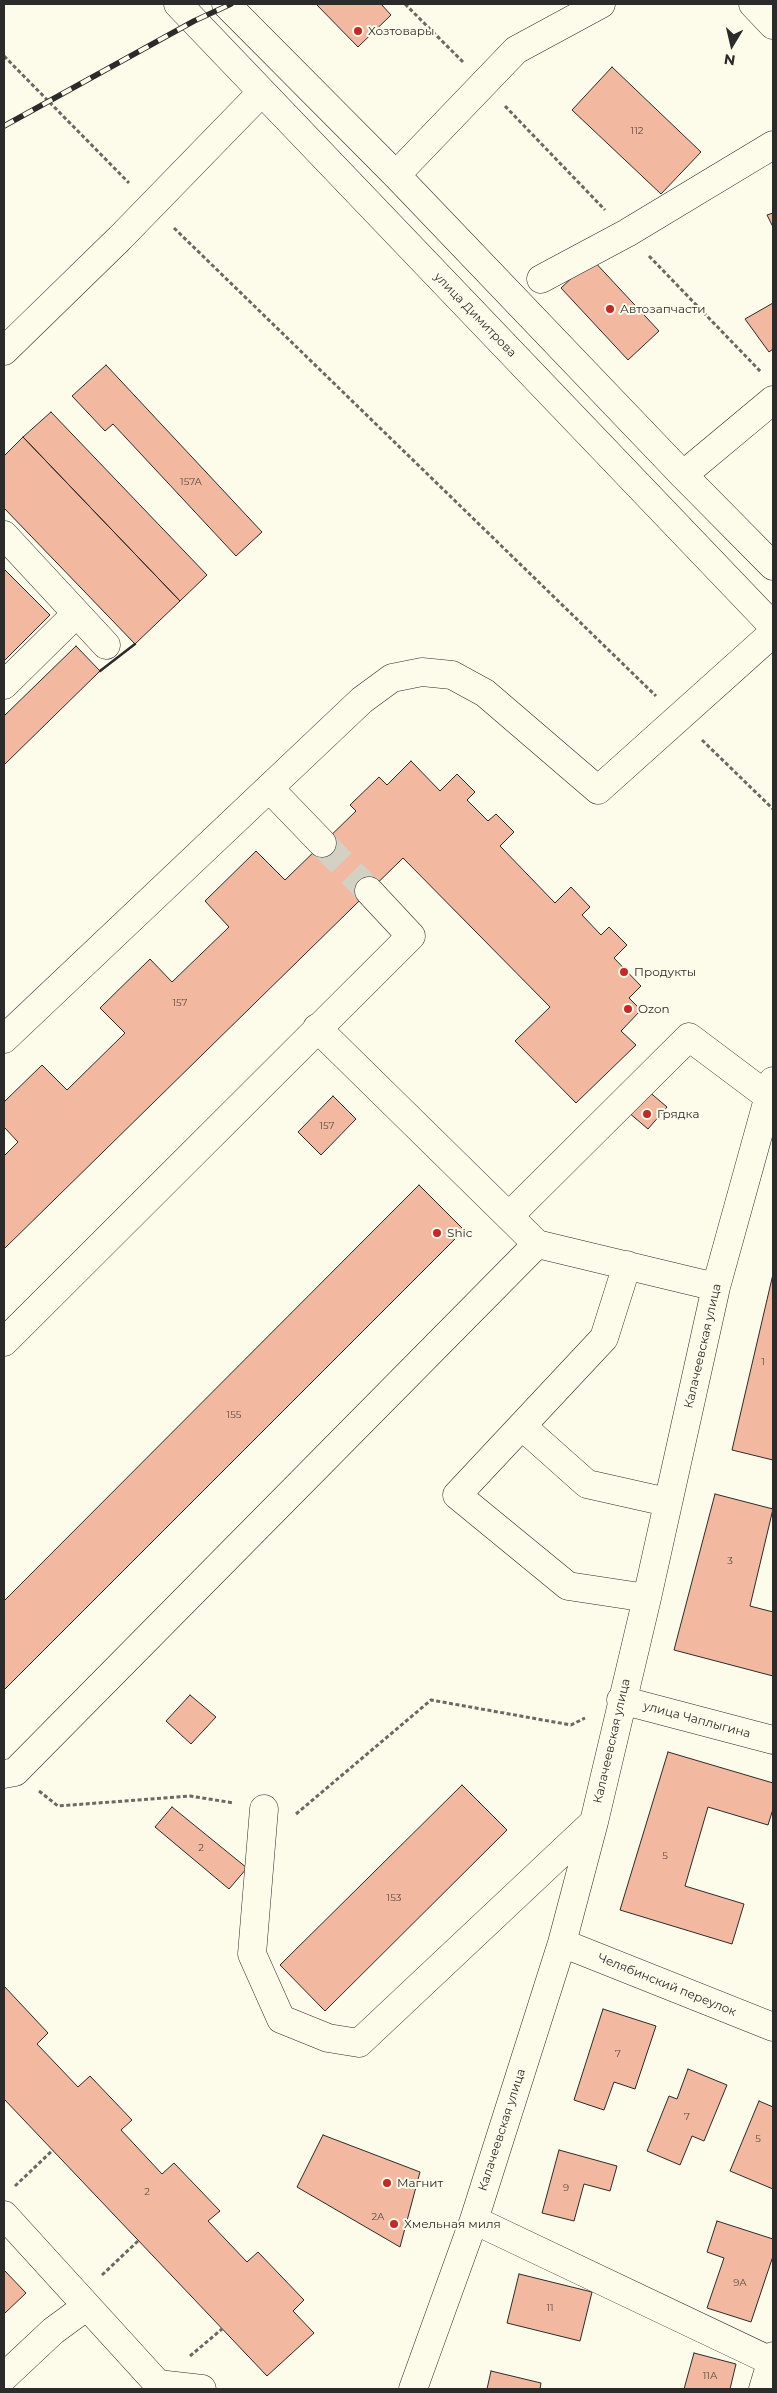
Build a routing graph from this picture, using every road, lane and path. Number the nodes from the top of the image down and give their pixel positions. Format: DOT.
graph roads {
  1 [pos="178,4"];
  2 [pos="226,4"];
  3 [pos="405,4"];
  4 [pos="601,4"];
  5 [pos="753,4"];
  6 [pos="773,25"];
  7 [pos="4,56"];
  8 [pos="484,84"];
  9 [pos="262,93"];
  10 [pos="773,145"];
  11 [pos="396,175"];
  12 [pos="151,206"];
  13 [pos="627,233"];
  14 [pos="541,279"];
  15 [pos="4,351"];
  16 [pos="770,389"];
  17 [pos="682,475"];
  18 [pos="4,535"];
  19 [pos="773,566"];
  20 [pos="76,614"];
  21 [pos="773,626"];
  22 [pos="773,633"];
  23 [pos="106,645"];
  24 [pos="4,685"];
  25 [pos="678,717"];
  26 [pos="270,788"];
  27 [pos="773,809"];
  28 [pos="322,843"];
  29 [pos="369,891"];
  30 [pos="317,1028"];
  31 [pos="4,1039"];
  32 [pos="771,1089"];
  33 [pos="509,1216"];
  34 [pos="537,1244"];
  35 [pos="626,1265"];
  36 [pos="716,1287"];
  37 [pos="4,1342"];
  38 [pos="523,1427"];
  39 [pos="667,1502"];
  40 [pos="647,1598"];
  41 [pos="621,1700"];
  42 [pos="773,1740"];
  43 [pos="9,1773"];
  44 [pos="264,1808"];
  45 [pos="594,1822"];
  46 [pos="562,1943"];
  47 [pos="773,2027"];
  48 [pos="53,2150"];
  49 [pos="7,2203"];
  50 [pos="474,2220"];
  51 [pos="138,2241"];
  52 [pos="83,2302"];
  53 [pos="773,2360"];
  54 [pos="4,2377"];
  55 [pos="202,2389"];
  56 [pos="413,2389"];
  57 [pos="763,2389"];
  1 -- 9 [label="street, улица Димитрова"];
  2 -- 11 [label="street"];
  3 -- 8 [label="path"];
  4 -- 8 [label="street"];
  5 -- 6 [label="street"];
  7 -- 12 [label="path"];
  8 -- 11 [label="street"];
  8 -- 13 [label="path"];
  9 -- 12 [label="street"];
  9 -- 21 [label="street, улица Димитрова"];
  10 -- 13 [label="street"];
  11 -- 17 [label="street"];
  12 -- 15 [label="street"];
  12 -- 25 [label="path"];
  13 -- 14 [label="street"];
  13 -- 16 [label="path"];
  16 -- 17 [label="street"];
  17 -- 19 [label="street"];
  18 -- 20 [label="street"];
  20 -- 23 [label="street"];
  20 -- 24 [label="street"];
  22 -- 25 [label="street"];
  25 -- 26 [label="street"];
  25 -- 27 [label="path"];
  26 -- 28 [label="street"];
  26 -- 31 [label="street"];
  29 -- 30 [label="street"];
  30 -- 33 [label="street"];
  30 -- 37 [label="street"];
  32 -- 33 [label="street"];
  32 -- 36 [label="street, Калачеевская улица"];
  33 -- 34 [label="street"];
  34 -- 35 [label="street"];
  34 -- 43 [label="street"];
  35 -- 36 [label="street"];
  35 -- 38 [label="street"];
  36 -- 39 [label="street, Калачеевская улица"];
  38 -- 39 [label="street"];
  38 -- 40 [label="street"];
  39 -- 40 [label="street, Калачеевская улица"];
  40 -- 41 [label="street, Калачеевская улица"];
  41 -- 42 [label="street, улица Чаплыгина"];
  41 -- 44 [label="path"];
  41 -- 45 [label="street, Калачеевская улица"];
  43 -- 44 [label="path"];
  44 -- 45 [label="street"];
  45 -- 46 [label="street, Калачеевская улица"];
  46 -- 47 [label="street, Челябинский переулок"];
  46 -- 50 [label="street, Калачеевская улица"];
  48 -- 49 [label="path"];
  49 -- 52 [label="street"];
  50 -- 53 [label="street"];
  50 -- 56 [label="street, Калачеевская улица"];
  51 -- 52 [label="path"];
  52 -- 54 [label="street"];
  52 -- 55 [label="street"];
  53 -- 57 [label="street"];
}
